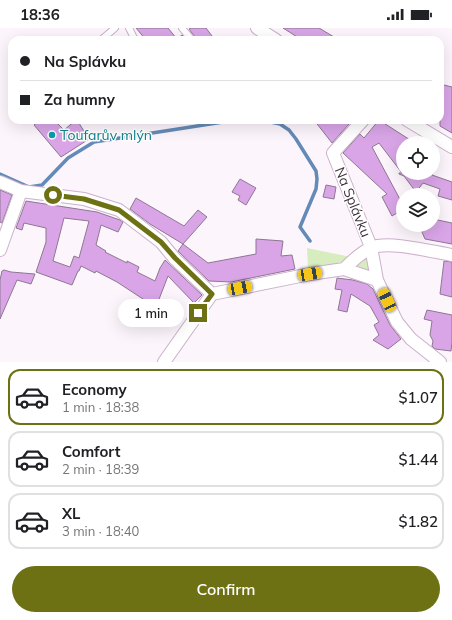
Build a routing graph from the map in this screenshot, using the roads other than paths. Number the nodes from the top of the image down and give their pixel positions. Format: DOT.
graph roads {
  1 [pos="115,28"];
  2 [pos="182,28"];
  3 [pos="257,28"];
  4 [pos="106,36"];
  5 [pos="189,36"];
  6 [pos="270,36"];
  7 [pos="359,124"];
  8 [pos="414,124"];
  9 [pos="452,147"];
  10 [pos="0,182"];
  11 [pos="21,191"];
  12 [pos="372,247"];
  13 [pos="0,250"];
  14 [pos="452,255"];
  15 [pos="344,269"];
  16 [pos="377,280"];
  17 [pos="212,294"];
  18 [pos="164,362"];
  19 [pos="440,362"];
  1 -- 4 [label="lane"];
  2 -- 5 [label="lane"];
  3 -- 6 [label="street"];
  7 -- 12 [label="street, Na Splávku"];
  8 -- 9 [label="street"];
  10 -- 11 [label="street"];
  11 -- 13 [label="street"];
  11 -- 17 [label="street"];
  12 -- 14 [label="street, Na Splávku"];
  12 -- 15 [label="street, Na Splávku"];
  12 -- 16 [label="street, Na Splávku"];
  15 -- 16 [label="street"];
  15 -- 17 [label="street"];
  16 -- 19 [label="street, Na Splávku"];
  17 -- 18 [label="street"];
}
